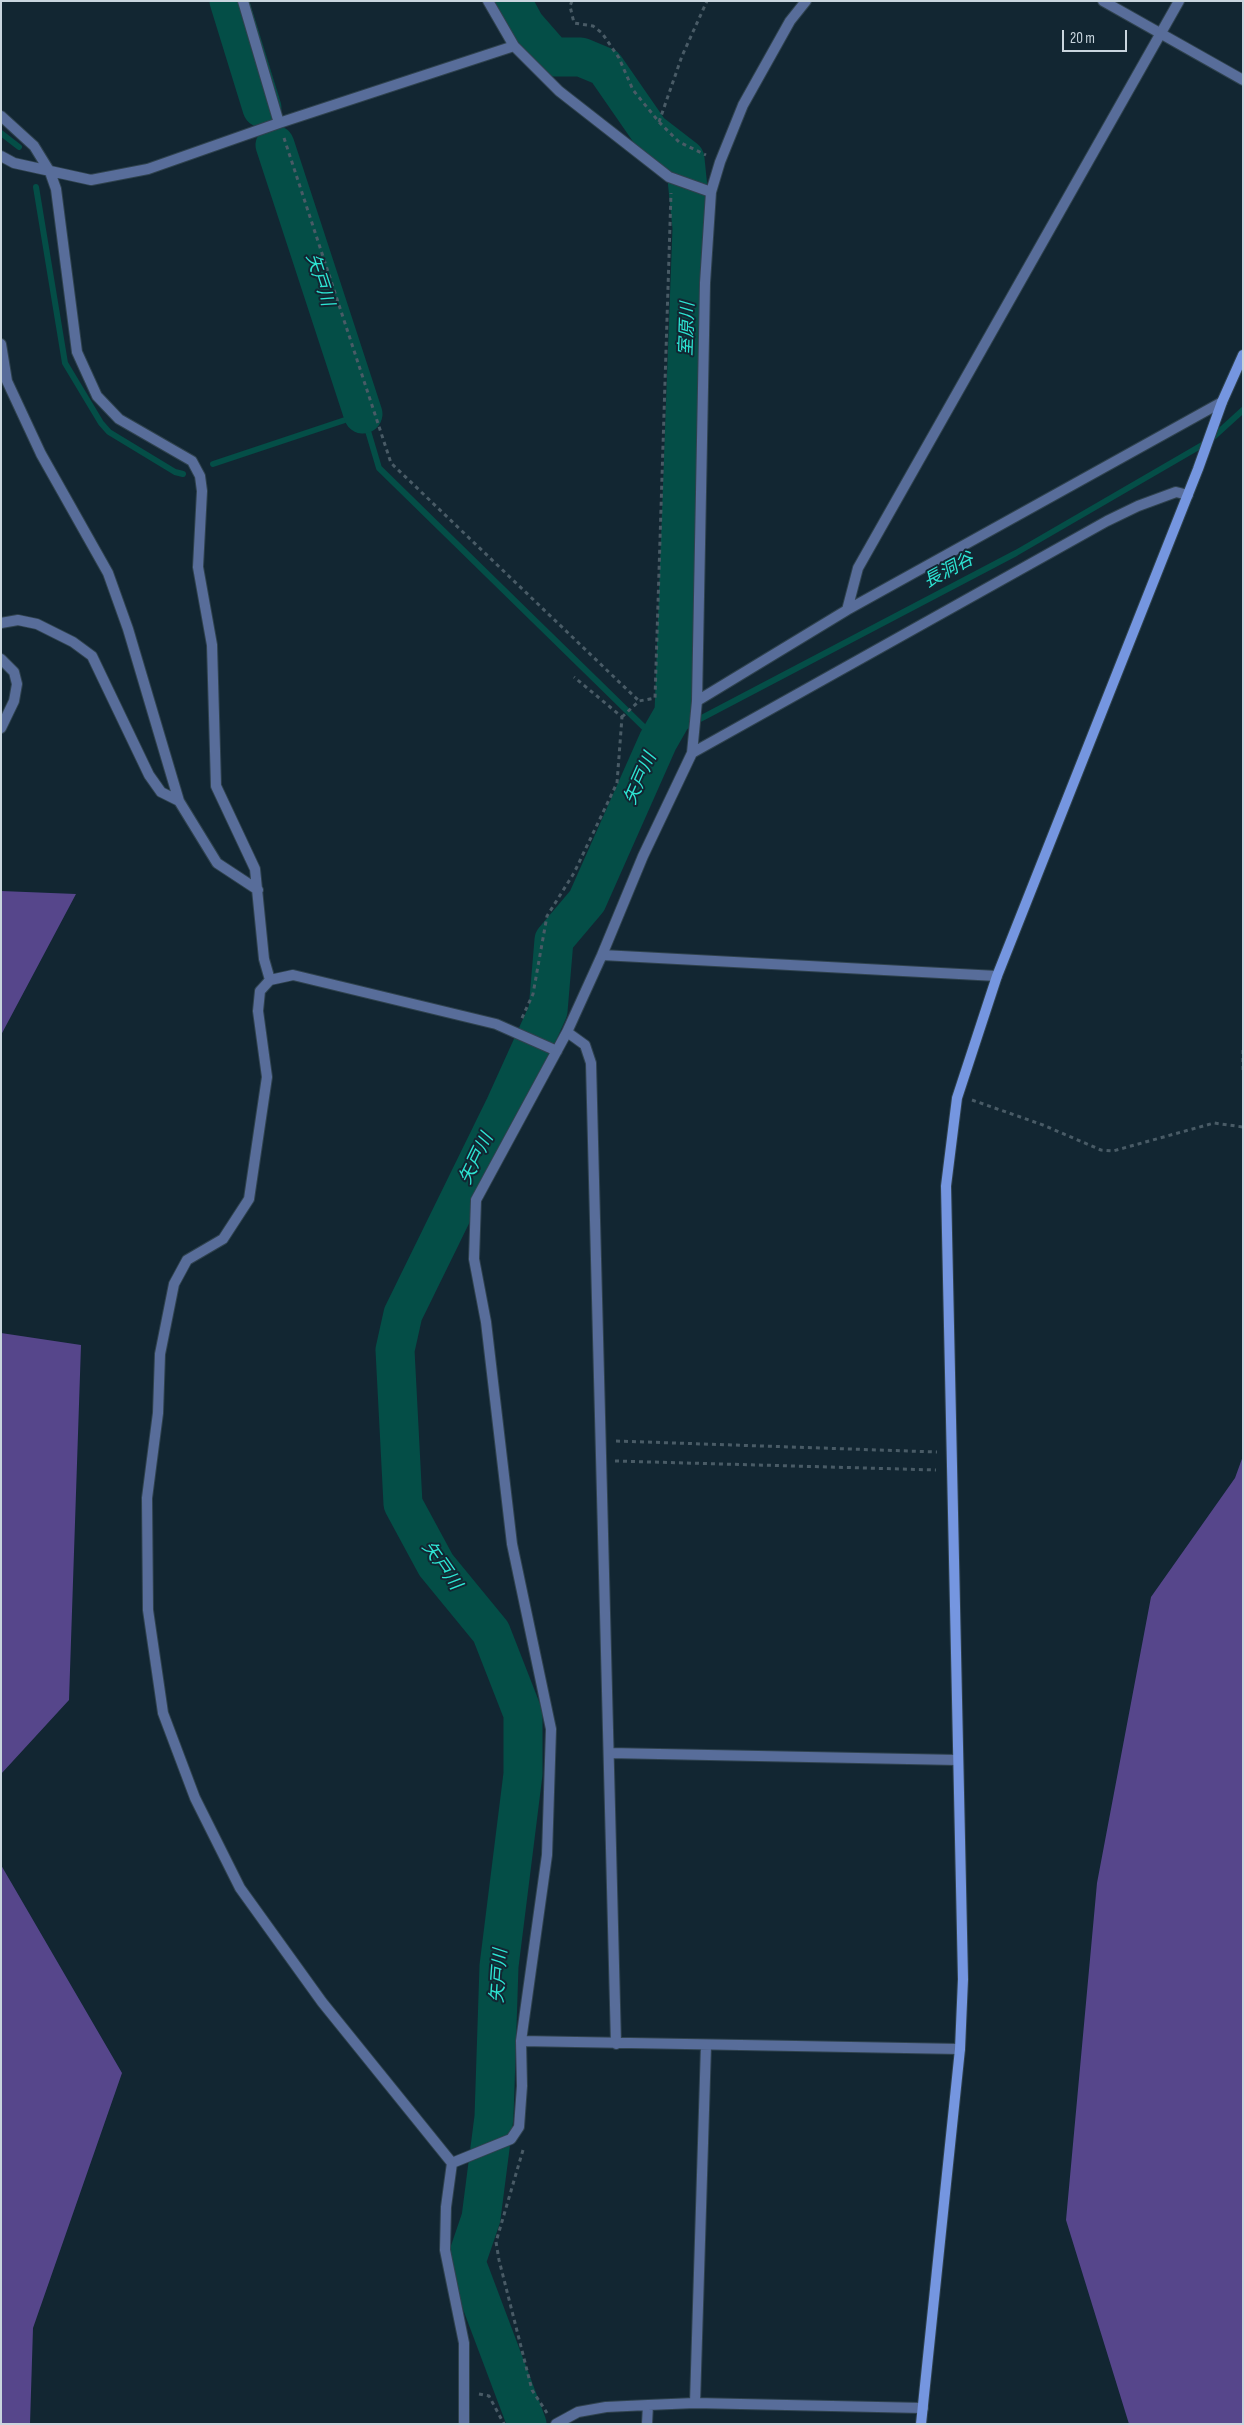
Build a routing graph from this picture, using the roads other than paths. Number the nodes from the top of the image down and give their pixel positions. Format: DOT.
graph roads {
  1 [pos="243,1"];
  2 [pos="488,1"];
  3 [pos="806,1"];
  4 [pos="1103,1"];
  5 [pos="1179,1"];
  6 [pos="1161,34"];
  7 [pos="514,46"];
  8 [pos="1243,80"];
  9 [pos="1,116"];
  10 [pos="279,123"];
  11 [pos="1,156"];
  12 [pos="50,172"];
  13 [pos="711,192"];
  14 [pos="1,344"];
  15 [pos="1243,355"];
  16 [pos="1222,402"];
  17 [pos="1188,495"];
  18 [pos="848,610"];
  19 [pos="1,623"];
  20 [pos="1,660"];
  21 [pos="697,701"];
  22 [pos="1,728"];
  23 [pos="692,753"];
  24 [pos="179,801"];
  25 [pos="258,890"];
  26 [pos="602,956"];
  27 [pos="996,976"];
  28 [pos="270,980"];
  29 [pos="567,1032"];
  30 [pos="557,1051"];
  31 [pos="609,1752"];
  32 [pos="958,1760"];
  33 [pos="521,2041"];
  34 [pos="616,2044"];
  35 [pos="706,2045"];
  36 [pos="960,2049"];
  37 [pos="452,2163"];
  38 [pos="696,2403"];
  39 [pos="648,2405"];
  40 [pos="923,2408"];
  41 [pos="553,2420"];
  42 [pos="464,2424"];
  43 [pos="647,2424"];
  44 [pos="921,2424"];
  1 -- 10 [label="street"];
  2 -- 7 [label="street"];
  3 -- 13 [label="street"];
  4 -- 6 [label="street"];
  5 -- 6 [label="street"];
  6 -- 8 [label="street"];
  6 -- 18 [label="street"];
  7 -- 10 [label="street"];
  7 -- 13 [label="street"];
  9 -- 12 [label="street"];
  10 -- 12 [label="street"];
  11 -- 12 [label="street"];
  12 -- 25 [label="street"];
  13 -- 21 [label="street"];
  14 -- 24 [label="street"];
  15 -- 16 [label="street"];
  16 -- 17 [label="street"];
  16 -- 18 [label="street"];
  17 -- 23 [label="street"];
  17 -- 27 [label="street"];
  18 -- 21 [label="street"];
  19 -- 24 [label="street"];
  20 -- 22 [label="street"];
  21 -- 23 [label="street"];
  23 -- 26 [label="street"];
  24 -- 25 [label="street"];
  25 -- 28 [label="street"];
  26 -- 27 [label="street"];
  26 -- 29 [label="street"];
  27 -- 32 [label="street"];
  28 -- 30 [label="street"];
  28 -- 37 [label="street"];
  29 -- 30 [label="street"];
  29 -- 31 [label="street"];
  30 -- 33 [label="street"];
  31 -- 32 [label="street"];
  31 -- 34 [label="street"];
  32 -- 36 [label="street"];
  33 -- 34 [label="street"];
  33 -- 37 [label="street"];
  34 -- 35 [label="street"];
  35 -- 36 [label="street"];
  35 -- 38 [label="street"];
  36 -- 40 [label="street"];
  37 -- 42 [label="street"];
  38 -- 39 [label="street"];
  38 -- 40 [label="street"];
  39 -- 41 [label="street"];
  39 -- 43 [label="street"];
  40 -- 44 [label="street"];
}
